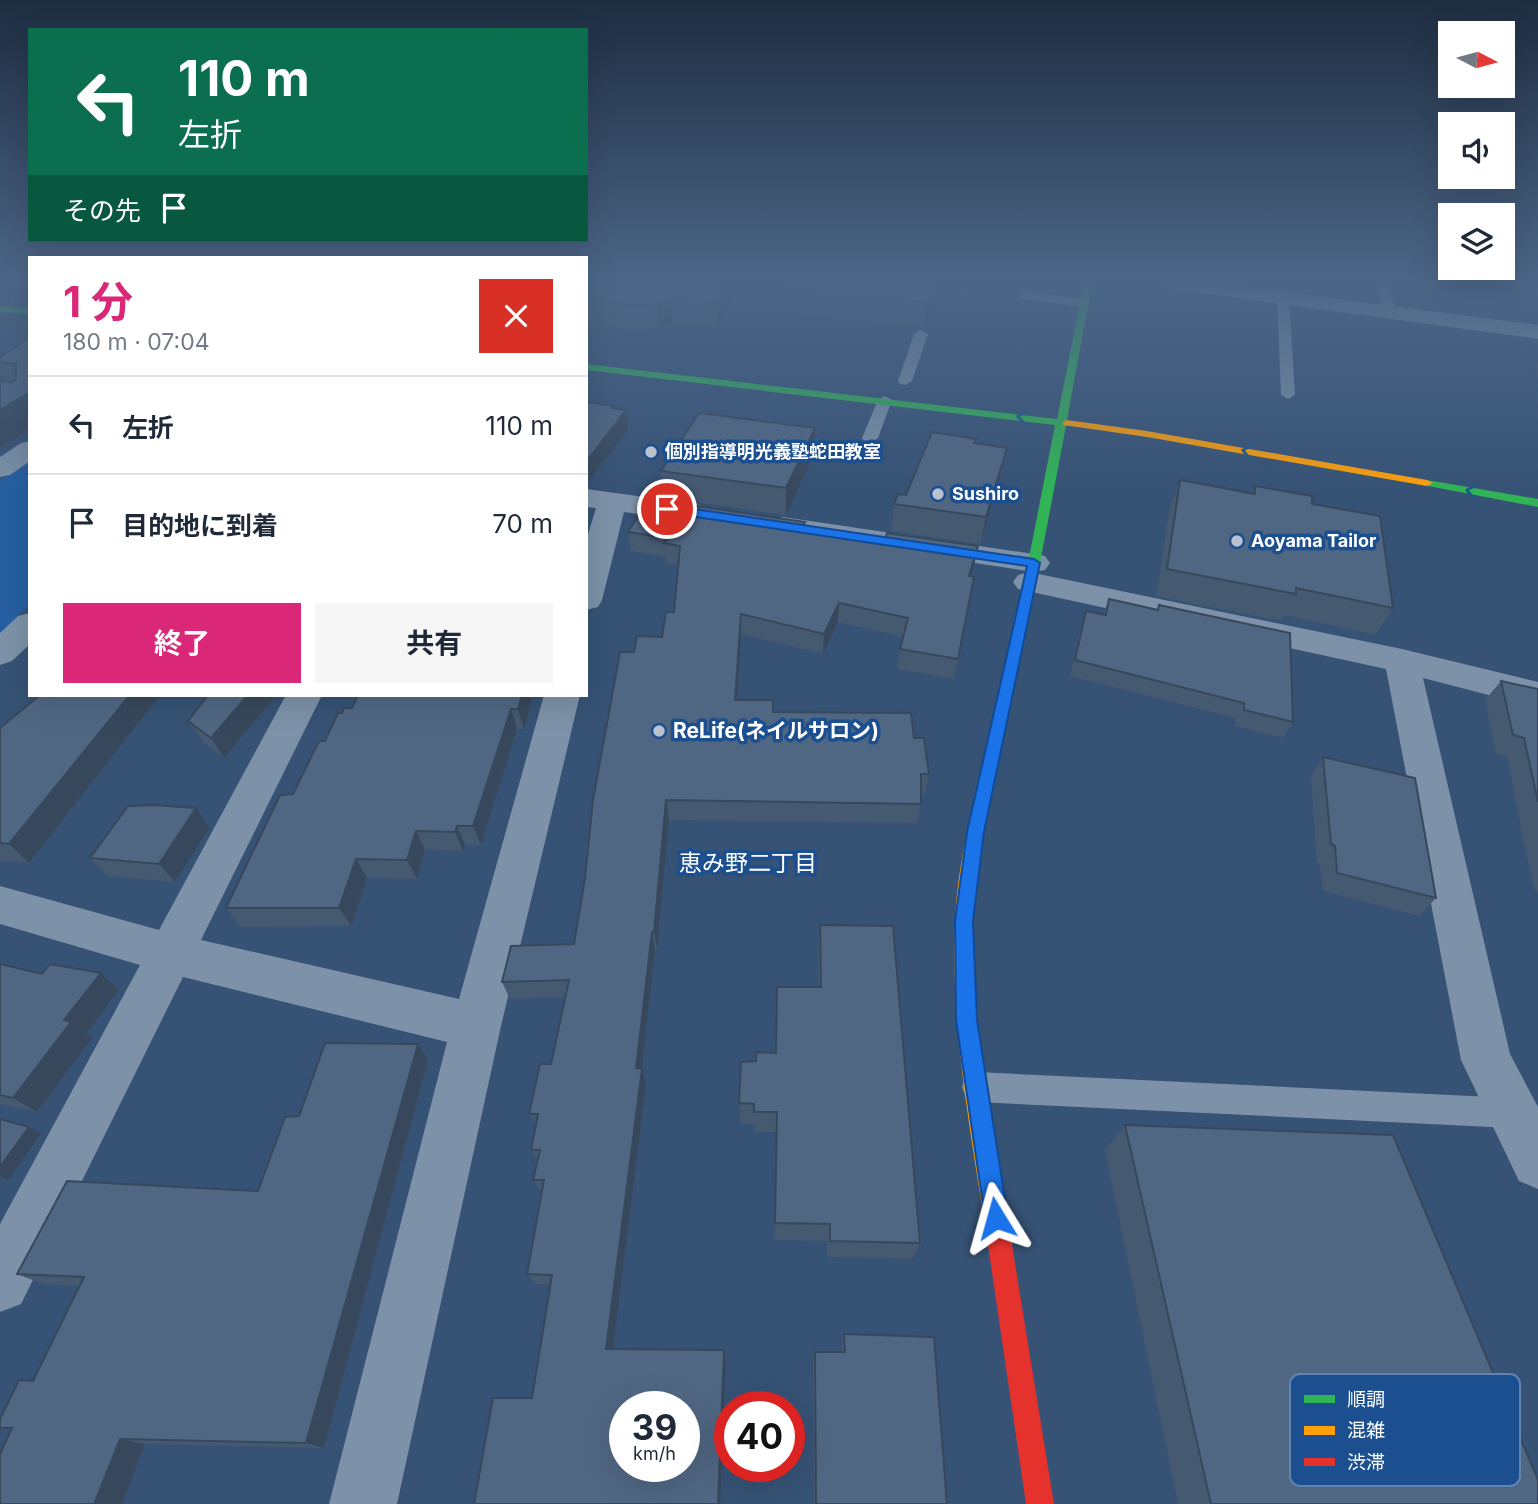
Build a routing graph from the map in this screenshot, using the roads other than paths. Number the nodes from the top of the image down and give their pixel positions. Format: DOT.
graph roads {
  1 [pos="914,353"];
  2 [pos="1075,353"];
  3 [pos="1286,353"];
  4 [pos="588,367"];
  5 [pos="905,381"];
  6 [pos="1288,395"];
  7 [pos="885,400"];
  8 [pos="1062,423"];
  9 [pos="870,439"];
  10 [pos="28,450"];
  11 [pos="0,469"];
  12 [pos="599,500"];
  13 [pos="1538,503"];
  14 [pos="1032,573"];
  15 [pos="588,585"];
  16 [pos="28,626"];
  17 [pos="0,653"];
  18 [pos="1402,661"];
  19 [pos="1538,695"];
  20 [pos="303,697"];
  21 [pos="561,697"];
  22 [pos="0,905"];
  23 [pos="169,953"];
  24 [pos="476,1026"];
  25 [pos="977,1087"];
  26 [pos="1511,1114"];
  27 [pos="1538,1162"];
  28 [pos="0,1283"];
  29 [pos="363,1504"];
  30 [pos="1040,1504"];
  1 -- 5 [label="lane"];
  2 -- 8 [label="street"];
  3 -- 6 [label="lane"];
  4 -- 7 [label="street"];
  8 -- 7 [label="street, one-way"];
  7 -- 9 [label="lane"];
  13 -- 8 [label="street, one-way"];
  8 -- 14 [label="street"];
  10 -- 11 [label="street"];
  12 -- 14 [label="street"];
  12 -- 15 [label="street"];
  14 -- 18 [label="street"];
  14 -- 25 [label="street"];
  16 -- 17 [label="street"];
  18 -- 19 [label="street"];
  18 -- 26 [label="street"];
  20 -- 23 [label="street"];
  21 -- 24 [label="street"];
  22 -- 23 [label="street"];
  23 -- 24 [label="street"];
  23 -- 28 [label="street"];
  24 -- 29 [label="street"];
  25 -- 26 [label="lane"];
  25 -- 30 [label="street"];
  26 -- 27 [label="street"];
}
